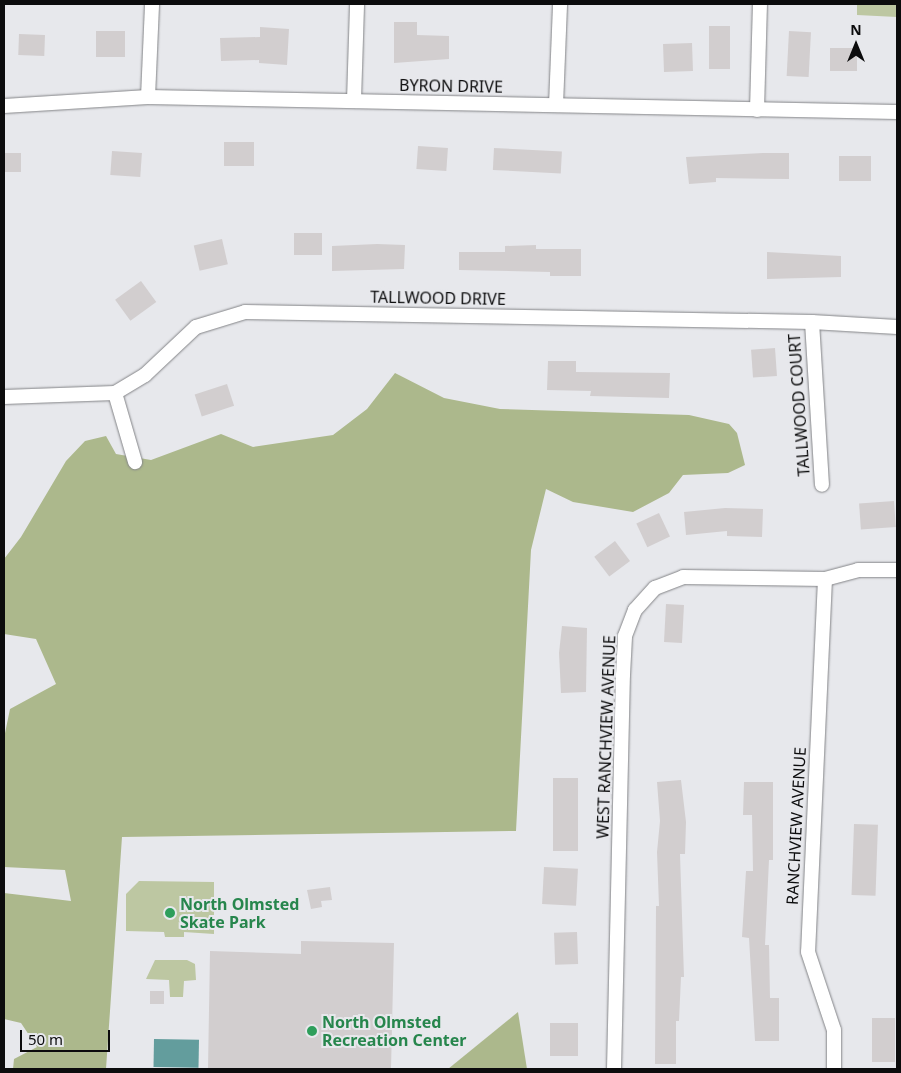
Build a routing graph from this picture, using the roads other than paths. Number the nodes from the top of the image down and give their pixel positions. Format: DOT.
graph roads {
  1 [pos="152,4"];
  2 [pos="357,4"];
  3 [pos="560,4"];
  4 [pos="760,4"];
  5 [pos="148,97"];
  6 [pos="354,101"];
  7 [pos="556,105"];
  8 [pos="4,106"];
  9 [pos="757,110"];
  10 [pos="897,112"];
  11 [pos="812,322"];
  12 [pos="897,327"];
  13 [pos="115,393"];
  14 [pos="4,396"];
  15 [pos="136,462"];
  16 [pos="822,485"];
  17 [pos="897,570"];
  18 [pos="825,579"];
  19 [pos="614,1069"];
  20 [pos="834,1069"];
  1 -- 5 [label="street"];
  2 -- 6 [label="street"];
  3 -- 7 [label="street"];
  4 -- 9 [label="street"];
  5 -- 6 [label="street, BYRON DRIVE"];
  5 -- 8 [label="street, BYRON DRIVE"];
  6 -- 7 [label="street, BYRON DRIVE"];
  7 -- 9 [label="street, BYRON DRIVE"];
  9 -- 10 [label="street, BYRON DRIVE"];
  11 -- 12 [label="street, TALLWOOD DRIVE"];
  11 -- 13 [label="street, TALLWOOD DRIVE"];
  11 -- 16 [label="street, TALLWOOD COURT"];
  13 -- 14 [label="street"];
  13 -- 15 [label="street"];
  17 -- 18 [label="street, WEST RANCHVIEW AVENUE"];
  18 -- 19 [label="street, WEST RANCHVIEW AVENUE"];
  18 -- 20 [label="street, RANCHVIEW AVENUE"];
}
